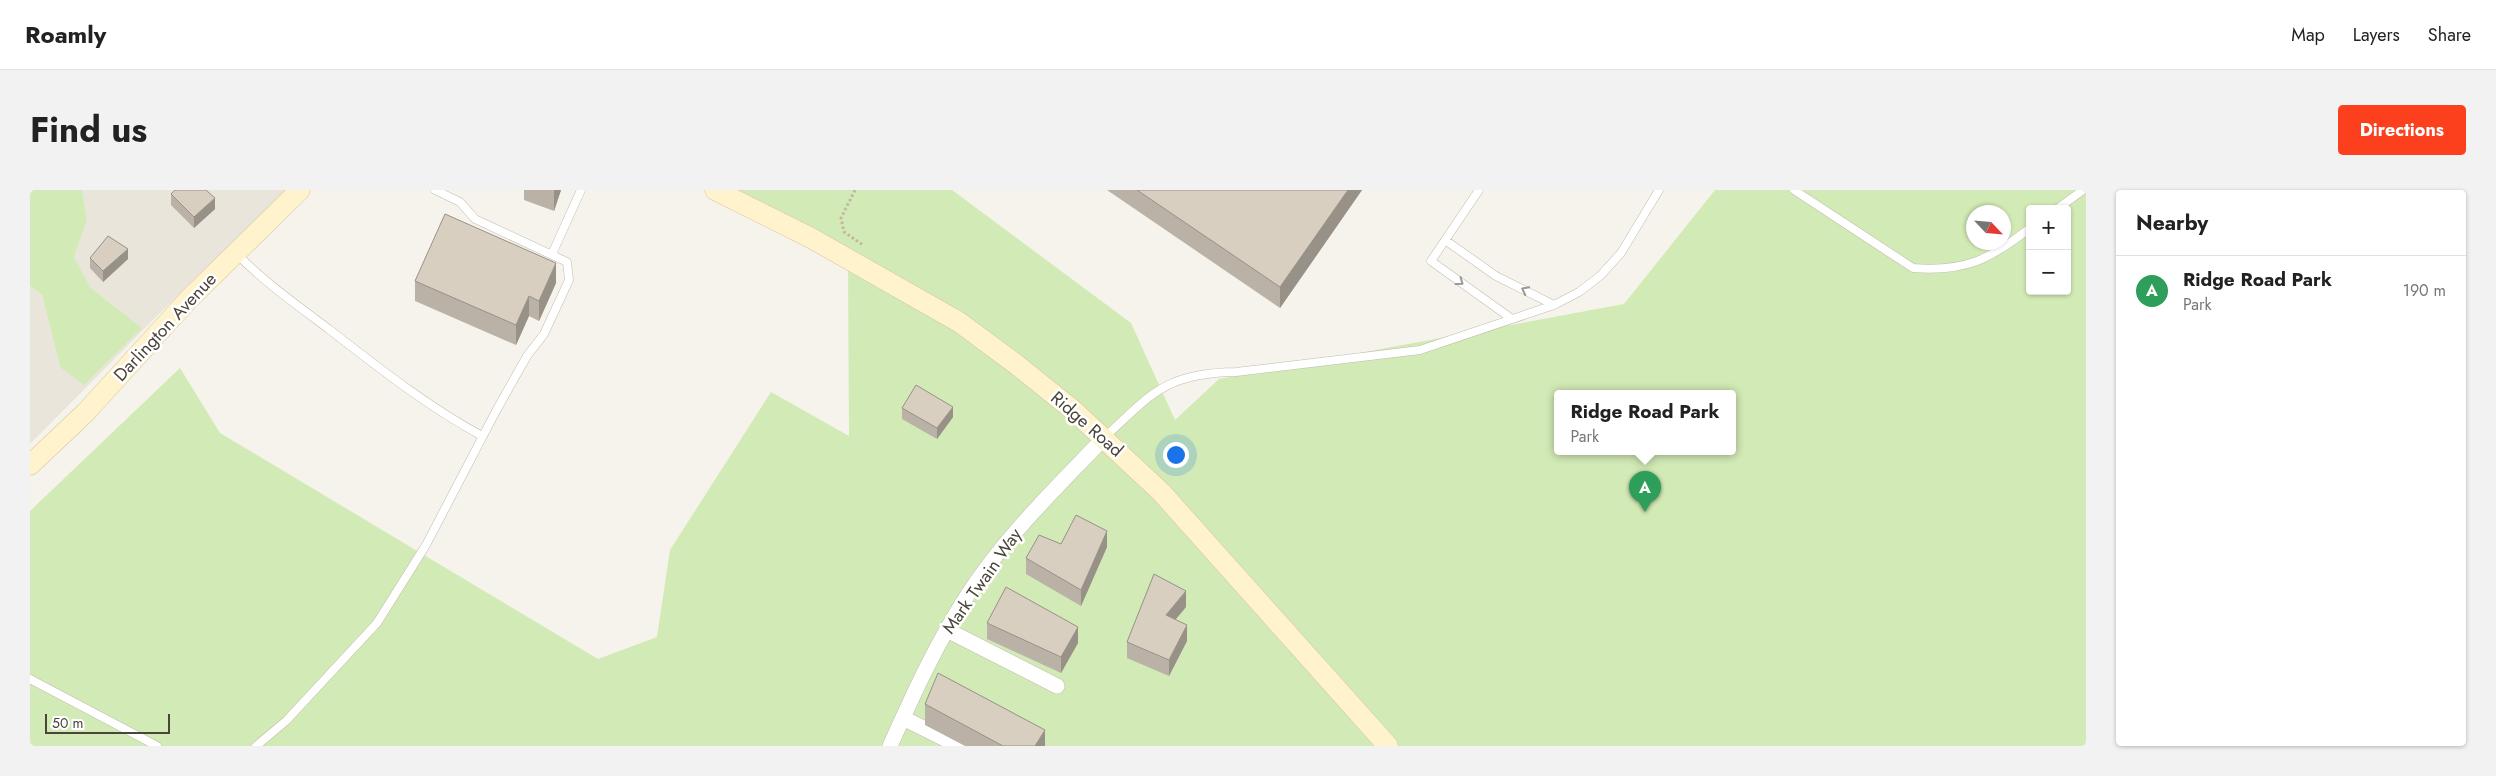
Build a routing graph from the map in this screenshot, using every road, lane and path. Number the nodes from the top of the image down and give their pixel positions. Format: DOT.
graph roads {
  1 [pos="300,190"];
  2 [pos="435,190"];
  3 [pos="581,190"];
  4 [pos="715,190"];
  5 [pos="1479,190"];
  6 [pos="1659,190"];
  7 [pos="1794,190"];
  8 [pos="2083,190"];
  9 [pos="2062,205"];
  10 [pos="2026,231"];
  11 [pos="1445,240"];
  12 [pos="236,253"];
  13 [pos="552,254"];
  14 [pos="1554,305"];
  15 [pos="1512,319"];
  16 [pos="482,436"];
  17 [pos="1104,438"];
  18 [pos="34,455"];
  19 [pos="947,630"];
  20 [pos="30,679"];
  21 [pos="1057,686"];
  22 [pos="903,718"];
  23 [pos="157,746"];
  24 [pos="256,746"];
  25 [pos="890,746"];
  26 [pos="959,746"];
  27 [pos="1388,746"];
  1 -- 12 [label="street, Darlington Avenue"];
  2 -- 13 [label="lane"];
  3 -- 13 [label="lane"];
  4 -- 17 [label="street, Ridge Road"];
  5 -- 11 [label="lane"];
  6 -- 14 [label="lane"];
  7 -- 10 [label="lane"];
  8 -- 9 [label="lane"];
  14 -- 11 [label="lane, one-way"];
  11 -- 15 [label="lane, one-way"];
  12 -- 16 [label="lane"];
  12 -- 18 [label="street, Darlington Avenue"];
  13 -- 16 [label="lane"];
  14 -- 15 [label="lane"];
  15 -- 17 [label="lane"];
  16 -- 24 [label="lane"];
  17 -- 19 [label="street, Mark Twain Way"];
  17 -- 27 [label="street, Ridge Road"];
  19 -- 21 [label="street"];
  19 -- 22 [label="street, Mark Twain Way"];
  20 -- 23 [label="lane"];
  22 -- 25 [label="street, Mark Twain Way"];
  22 -- 26 [label="street"];
}
